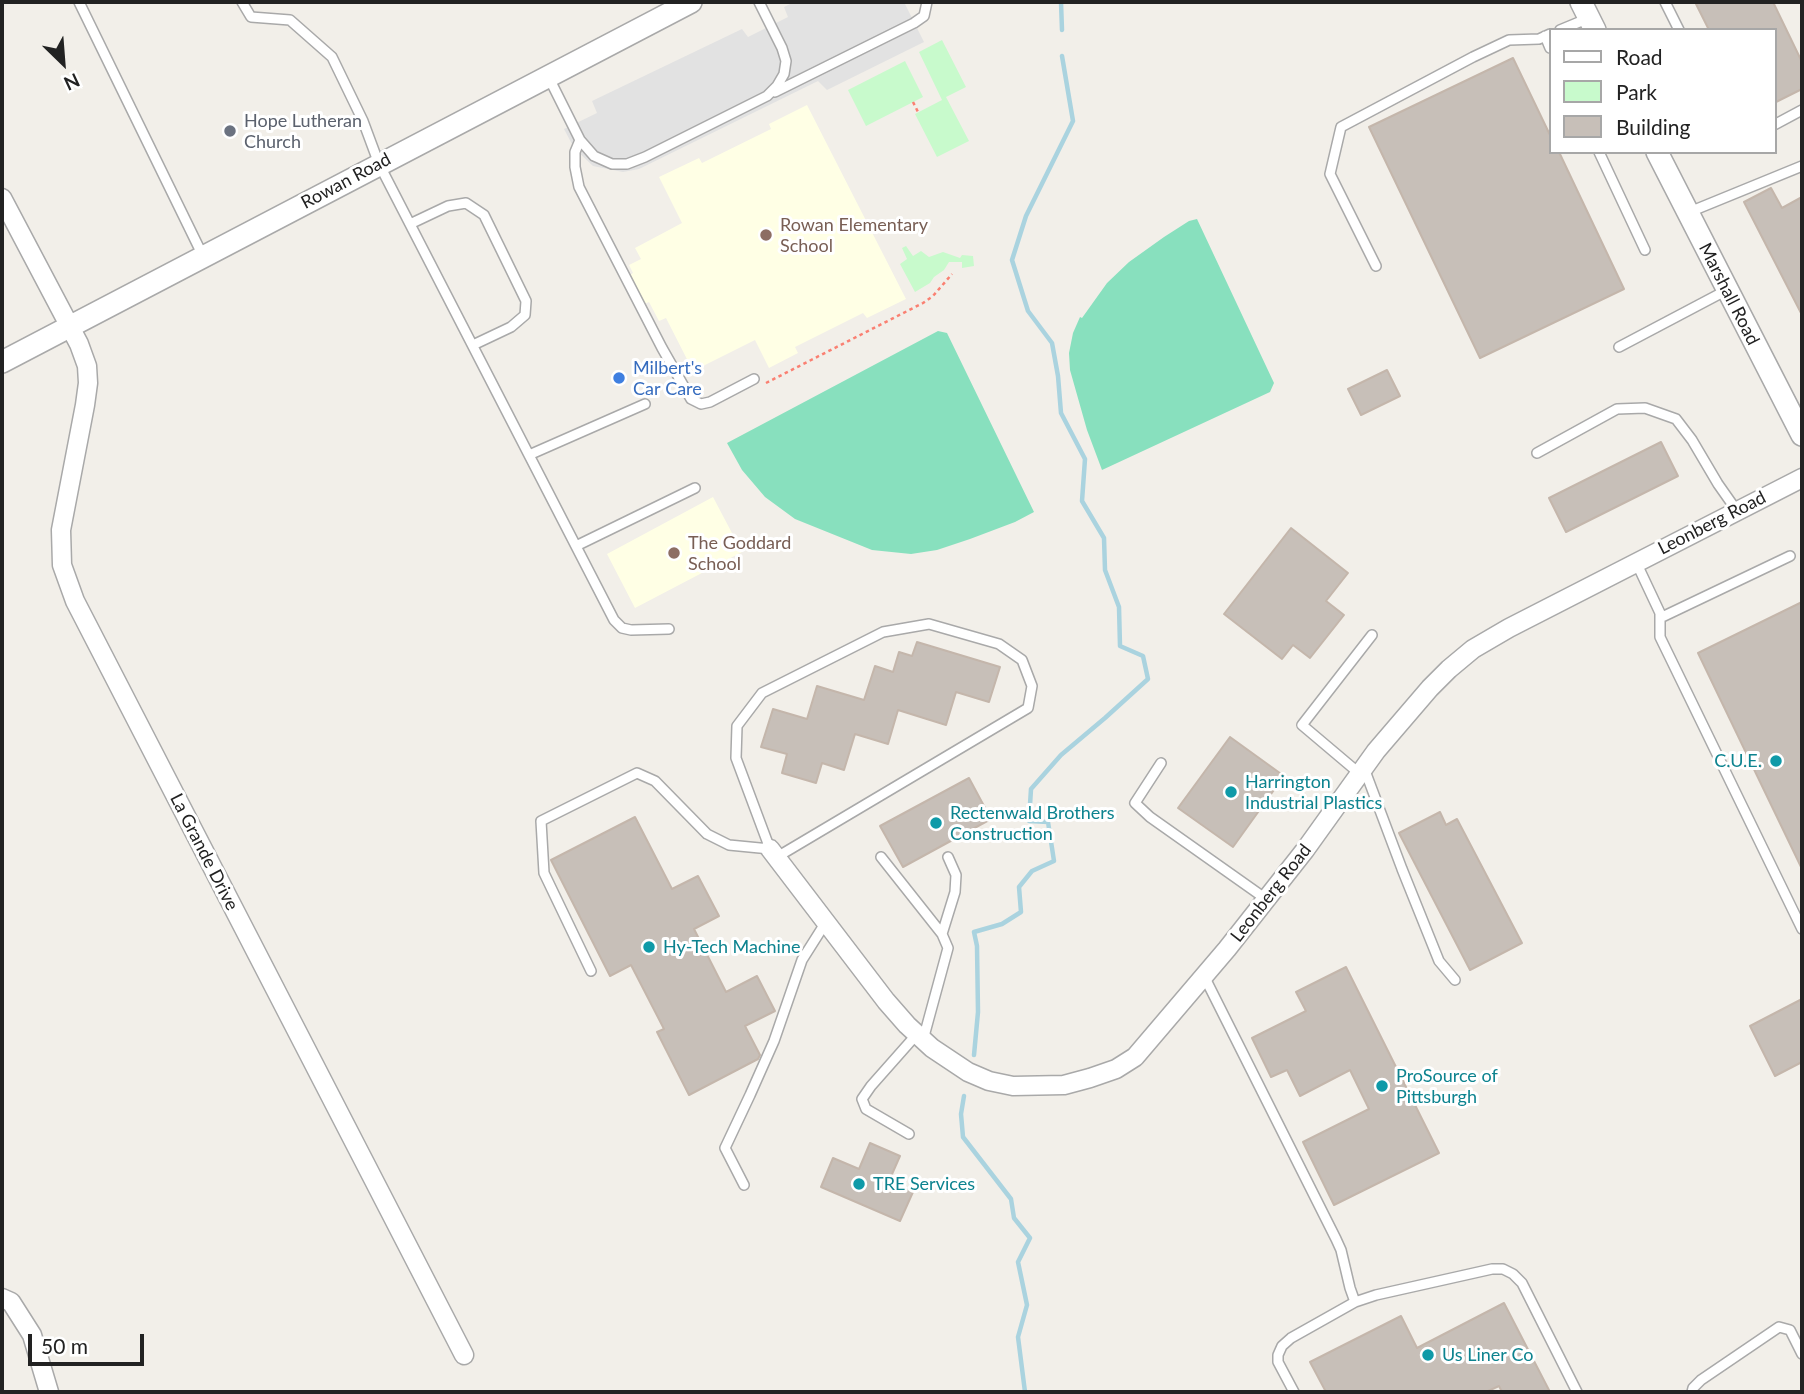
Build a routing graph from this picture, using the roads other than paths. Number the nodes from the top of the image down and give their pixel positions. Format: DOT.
graph roads {
  1 [pos="79,2"];
  2 [pos="242,2"];
  3 [pos="691,2"];
  4 [pos="759,2"];
  5 [pos="927,2"];
  6 [pos="1665,2"];
  7 [pos="1588,16"];
  8 [pos="1564,28"];
  9 [pos="1678,28"];
  10 [pos="1547,35"];
  11 [pos="548,75"];
  12 [pos="767,96"];
  13 [pos="1802,110"];
  14 [pos="1776,124"];
  15 [pos="580,140"];
  16 [pos="1600,154"];
  17 [pos="1658,154"];
  18 [pos="379,164"];
  19 [pos="1802,166"];
  20 [pos="2,198"];
  21 [pos="1687,213"];
  22 [pos="410,224"];
  23 [pos="1645,250"];
  24 [pos="204,256"];
  25 [pos="1376,266"];
  26 [pos="1727,290"];
  27 [pos="69,326"];
  28 [pos="473,345"];
  29 [pos="1619,347"];
  30 [pos="2,362"];
  31 [pos="754,379"];
  32 [pos="645,404"];
  33 [pos="1802,435"];
  34 [pos="1537,453"];
  35 [pos="529,456"];
  36 [pos="1802,478"];
  37 [pos="695,488"];
  38 [pos="1737,511"];
  39 [pos="576,546"];
  40 [pos="1790,556"];
  41 [pos="1636,562"];
  42 [pos="1660,618"];
  43 [pos="669,629"];
  44 [pos="1372,635"];
  45 [pos="1161,763"];
  46 [pos="1362,771"];
  47 [pos="773,853"];
  48 [pos="881,857"];
  49 [pos="948,857"];
  50 [pos="1266,900"];
  51 [pos="826,922"];
  52 [pos="1802,929"];
  53 [pos="942,934"];
  54 [pos="591,971"];
  55 [pos="1203,976"];
  56 [pos="1455,980"];
  57 [pos="920,1037"];
  58 [pos="909,1134"];
  59 [pos="744,1185"];
  60 [pos="2,1298"];
  61 [pos="1355,1302"];
  62 [pos="1802,1354"];
  63 [pos="464,1355"];
  64 [pos="49,1392"];
  65 [pos="1294,1392"];
  66 [pos="1577,1392"];
  67 [pos="1692,1392"];
  1 -- 24 [label="lane"];
  2 -- 18 [label="lane"];
  3 -- 11 [label="street, Rowan Road"];
  4 -- 12 [label="lane"];
  5 -- 12 [label="lane"];
  6 -- 9 [label="lane"];
  7 -- 8 [label="lane"];
  10 -- 25 [label="lane"];
  11 -- 15 [label="lane"];
  11 -- 18 [label="street, Rowan Road"];
  12 -- 15 [label="lane"];
  13 -- 14 [label="lane"];
  15 -- 31 [label="lane"];
  16 -- 23 [label="lane"];
  17 -- 21 [label="street, Marshall Road"];
  18 -- 22 [label="lane"];
  18 -- 24 [label="street, Rowan Road"];
  19 -- 21 [label="lane"];
  20 -- 27 [label="street, La Grande Drive"];
  21 -- 26 [label="street, Marshall Road"];
  22 -- 28 [label="lane"];
  22 -- 28 [label="lane"];
  24 -- 27 [label="street, Rowan Road"];
  26 -- 29 [label="lane"];
  26 -- 33 [label="street, Marshall Road"];
  27 -- 30 [label="street, Rowan Road"];
  27 -- 63 [label="street, La Grande Drive"];
  28 -- 35 [label="lane"];
  32 -- 35 [label="lane"];
  34 -- 38 [label="lane"];
  35 -- 39 [label="lane"];
  36 -- 38 [label="street, Leonberg Road"];
  37 -- 39 [label="lane"];
  38 -- 41 [label="street, Leonberg Road"];
  39 -- 43 [label="lane"];
  40 -- 42 [label="lane"];
  41 -- 42 [label="lane"];
  41 -- 46 [label="street, Leonberg Road"];
  42 -- 52 [label="lane"];
  44 -- 46 [label="lane"];
  45 -- 50 [label="lane"];
  46 -- 50 [label="street, Leonberg Road"];
  46 -- 56 [label="lane"];
  47 -- 47 [label="lane"];
  47 -- 51 [label="street, Leonberg Road"];
  47 -- 54 [label="lane"];
  48 -- 53 [label="lane"];
  49 -- 53 [label="lane"];
  50 -- 55 [label="street, Leonberg Road"];
  51 -- 57 [label="street, Leonberg Road"];
  51 -- 59 [label="lane"];
  53 -- 57 [label="lane"];
  55 -- 57 [label="street, Leonberg Road"];
  55 -- 61 [label="lane"];
  57 -- 58 [label="lane"];
  60 -- 64 [label="street"];
  61 -- 65 [label="lane"];
  61 -- 66 [label="lane"];
  62 -- 67 [label="lane"];
}
